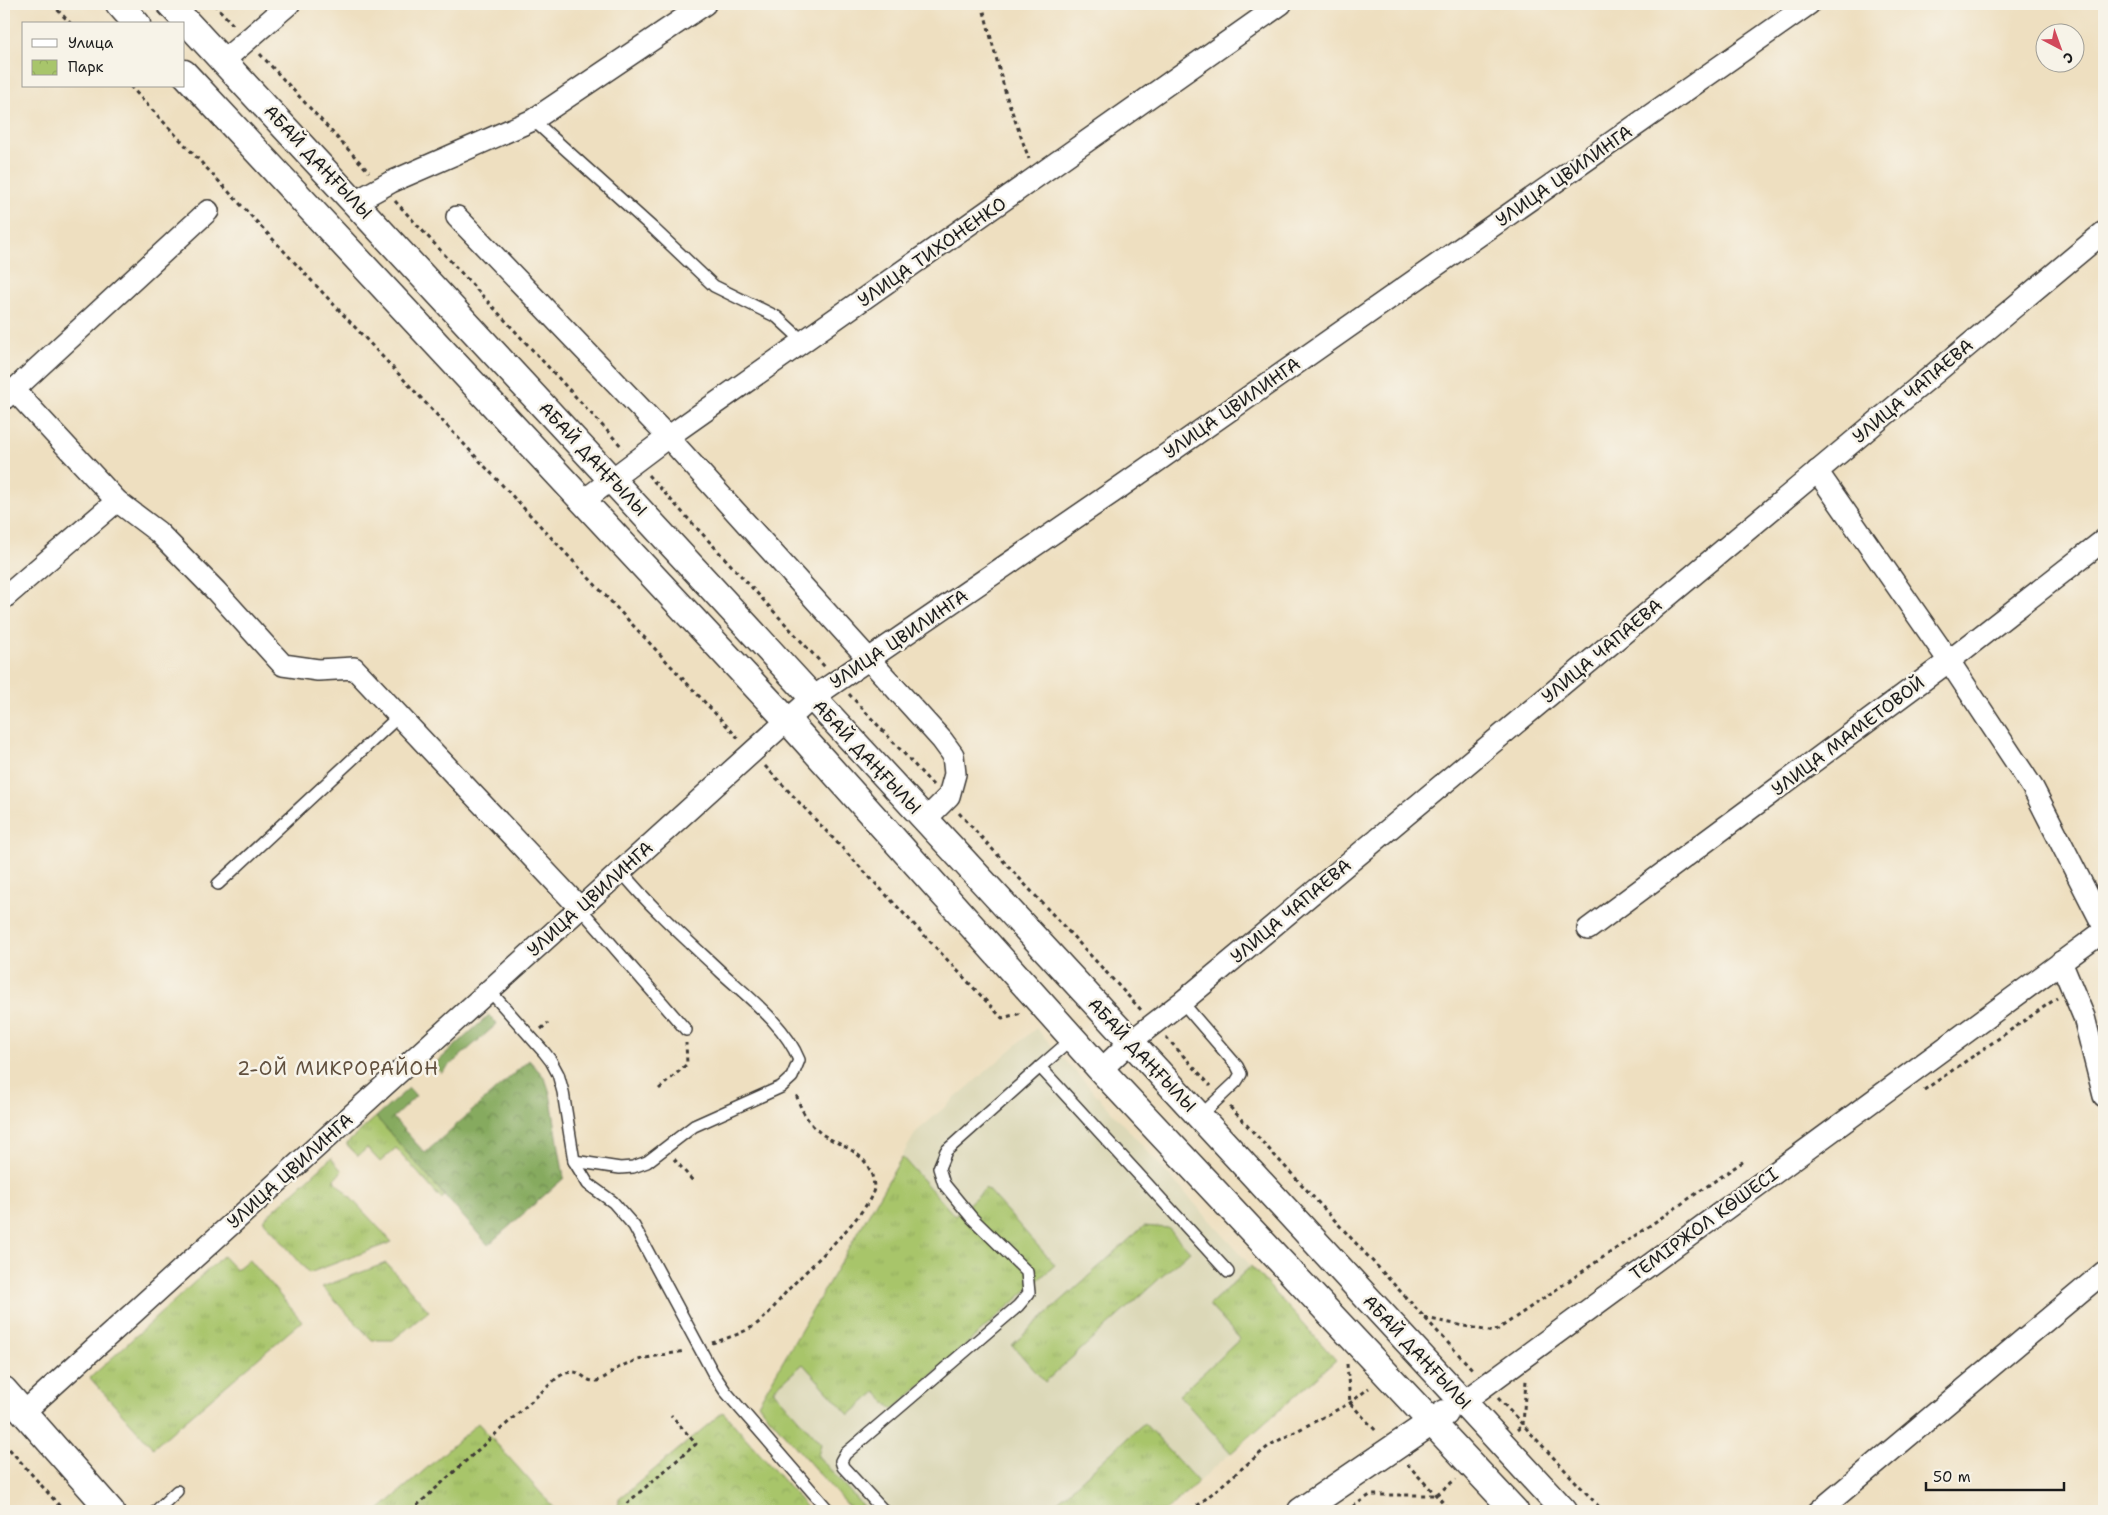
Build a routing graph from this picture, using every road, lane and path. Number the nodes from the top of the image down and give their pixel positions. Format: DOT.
graph roads {
  1 [pos="52,4"];
  2 [pos="119,4"];
  3 [pos="170,4"];
  4 [pos="214,4"];
  5 [pos="289,4"];
  6 [pos="705,4"];
  7 [pos="982,4"];
  8 [pos="1281,4"];
  9 [pos="1809,4"];
  10 [pos="69,22"];
  11 [pos="135,22"];
  12 [pos="247,40"];
  13 [pos="224,61"];
  14 [pos="185,74"];
  15 [pos="132,88"];
  16 [pos="533,120"];
  17 [pos="1035,178"];
  18 [pos="382,187"];
  19 [pos="355,202"];
  20 [pos="208,212"];
  21 [pos="457,217"];
  22 [pos="2104,232"];
  23 [pos="804,342"];
  24 [pos="9,394"];
  25 [pos="668,438"];
  26 [pos="635,461"];
  27 [pos="1817,471"];
  28 [pos="611,479"];
  29 [pos="583,500"];
  30 [pos="117,501"];
  31 [pos="2104,540"];
  32 [pos="4,598"];
  33 [pos="870,660"];
  34 [pos="1950,661"];
  35 [pos="838,681"];
  36 [pos="812,698"];
  37 [pos="399,716"];
  38 [pos="786,720"];
  39 [pos="752,752"];
  40 [pos="946,799"];
  41 [pos="926,819"];
  42 [pos="621,871"];
  43 [pos="218,884"];
  44 [pos="580,908"];
  45 [pos="2104,927"];
  46 [pos="1588,929"];
  47 [pos="2104,931"];
  48 [pos="2061,962"];
  49 [pos="2072,988"];
  50 [pos="489,990"];
  51 [pos="1182,1002"];
  52 [pos="1002,1018"];
  53 [pos="1154,1024"];
  54 [pos="686,1030"];
  55 [pos="1072,1039"];
  56 [pos="1130,1042"];
  57 [pos="1040,1067"];
  58 [pos="1101,1070"];
  59 [pos="660,1089"];
  60 [pos="1917,1094"];
  61 [pos="2104,1096"];
  62 [pos="1221,1097"];
  63 [pos="1199,1117"];
  64 [pos="665,1149"];
  65 [pos="574,1161"];
  66 [pos="1744,1162"];
  67 [pos="693,1182"];
  68 [pos="1228,1272"];
  69 [pos="2104,1272"];
  70 [pos="1424,1318"];
  71 [pos="1526,1373"];
  72 [pos="1386,1374"];
  73 [pos="1486,1385"];
  74 [pos="4,1390"];
  75 [pos="1462,1402"];
  76 [pos="24,1412"];
  77 [pos="672,1415"];
  78 [pos="1431,1422"];
  79 [pos="1524,1426"];
  80 [pos="4,1443"];
  81 [pos="1501,1443"];
  82 [pos="1472,1466"];
  83 [pos="177,1491"];
  84 [pos="1310,1509"];
  85 [pos="64,1511"];
  86 [pos="111,1511"];
  87 [pos="156,1511"];
  88 [pos="626,1511"];
  89 [pos="829,1511"];
  90 [pos="884,1511"];
  91 [pos="1191,1511"];
  92 [pos="1346,1511"];
  93 [pos="1515,1511"];
  94 [pos="1564,1511"];
  95 [pos="1602,1511"];
  96 [pos="1819,1511"];
  1 -- 10 [label="path"];
  2 -- 11 [label="street"];
  3 -- 13 [label="street, АБАЙ ДАҢҒЫЛЫ"];
  4 -- 12 [label="path"];
  5 -- 12 [label="street"];
  6 -- 16 [label="street"];
  7 -- 17 [label="path"];
  8 -- 17 [label="street, УЛИЦА ТИХОНЕНКО"];
  9 -- 33 [label="street, УЛИЦА ЦВИЛИНГА"];
  12 -- 13 [label="street"];
  12 -- 18 [label="path"];
  13 -- 19 [label="street, АБАЙ ДАҢҒЫЛЫ"];
  14 -- 29 [label="street, АБАЙ ДАҢҒЫЛЫ"];
  15 -- 39 [label="path"];
  16 -- 18 [label="street"];
  16 -- 23 [label="lane"];
  17 -- 23 [label="street, УЛИЦА ТИХОНЕНКО"];
  18 -- 19 [label="street"];
  18 -- 26 [label="path"];
  19 -- 28 [label="street, АБАЙ ДАҢҒЫЛЫ"];
  20 -- 24 [label="street"];
  21 -- 25 [label="street"];
  22 -- 27 [label="street, УЛИЦА ЧАПАЕВА"];
  23 -- 25 [label="street, УЛИЦА ТИХОНЕНКО"];
  24 -- 30 [label="street"];
  25 -- 26 [label="street, УЛИЦА ТИХОНЕНКО"];
  25 -- 33 [label="street"];
  26 -- 28 [label="street, УЛИЦА ТИХОНЕНКО"];
  26 -- 35 [label="path"];
  27 -- 34 [label="street"];
  27 -- 51 [label="street, УЛИЦА ЧАПАЕВА"];
  28 -- 29 [label="street, УЛИЦА ТИХОНЕНКО"];
  28 -- 36 [label="street, АБАЙ ДАҢҒЫЛЫ"];
  29 -- 38 [label="street, АБАЙ ДАҢҒЫЛЫ"];
  30 -- 32 [label="street"];
  30 -- 37 [label="street"];
  31 -- 34 [label="street, УЛИЦА МАМЕТОВОЙ"];
  33 -- 35 [label="street, УЛИЦА ЦВИЛИНГА"];
  33 -- 40 [label="street"];
  34 -- 45 [label="street"];
  34 -- 46 [label="street, УЛИЦА МАМЕТОВОЙ"];
  35 -- 36 [label="street, УЛИЦА ЦВИЛИНГА"];
  35 -- 40 [label="path"];
  36 -- 38 [label="street, УЛИЦА ЦВИЛИНГА"];
  36 -- 41 [label="street, АБАЙ ДАҢҒЫЛЫ"];
  37 -- 43 [label="lane"];
  37 -- 44 [label="street"];
  38 -- 39 [label="street, УЛИЦА ЦВИЛИНГА"];
  38 -- 55 [label="street, АБАЙ ДАҢҒЫЛЫ"];
  39 -- 42 [label="street, УЛИЦА ЦВИЛИНГА"];
  39 -- 52 [label="path"];
  40 -- 41 [label="street"];
  40 -- 53 [label="path"];
  41 -- 56 [label="street, АБАЙ ДАҢҒЫЛЫ"];
  42 -- 44 [label="street, УЛИЦА ЦВИЛИНГА"];
  42 -- 64 [label="lane"];
  44 -- 50 [label="street, УЛИЦА ЦВИЛИНГА"];
  44 -- 54 [label="lane"];
  47 -- 48 [label="street, ТЕМІРЖОЛ КӨШЕСІ"];
  48 -- 49 [label="street"];
  48 -- 73 [label="street, ТЕМІРЖОЛ КӨШЕСІ"];
  49 -- 60 [label="path"];
  49 -- 61 [label="street"];
  50 -- 65 [label="lane"];
  50 -- 76 [label="street, УЛИЦА ЦВИЛИНГА"];
  51 -- 53 [label="street, УЛИЦА ЧАПАЕВА"];
  51 -- 62 [label="lane"];
  53 -- 56 [label="street, УЛИЦА ЧАПАЕВА"];
  53 -- 62 [label="path"];
  54 -- 59 [label="path"];
  55 -- 57 [label="lane"];
  55 -- 58 [label="street, АБАЙ ДАҢҒЫЛЫ"];
  56 -- 58 [label="street, УЛИЦА ЧАПАЕВА"];
  56 -- 63 [label="street, АБАЙ ДАҢҒЫЛЫ"];
  57 -- 68 [label="lane"];
  57 -- 90 [label="lane"];
  58 -- 72 [label="street, АБАЙ ДАҢҒЫЛЫ"];
  62 -- 63 [label="lane"];
  62 -- 70 [label="path"];
  63 -- 75 [label="street, АБАЙ ДАҢҒЫЛЫ"];
  64 -- 65 [label="lane"];
  64 -- 67 [label="path"];
  65 -- 89 [label="lane"];
  66 -- 70 [label="path"];
  69 -- 96 [label="street"];
  70 -- 73 [label="path"];
  71 -- 79 [label="path"];
  72 -- 78 [label="street, АБАЙ ДАҢҒЫЛЫ"];
  72 -- 91 [label="path"];
  73 -- 75 [label="street, ТЕМІРЖОЛ КӨШЕСІ"];
  73 -- 79 [label="path"];
  74 -- 76 [label="street"];
  75 -- 78 [label="street, ТЕМІРЖОЛ КӨШЕСІ"];
  75 -- 81 [label="street, АБАЙ ДАҢҒЫЛЫ"];
  76 -- 86 [label="street"];
  77 -- 88 [label="path"];
  78 -- 82 [label="street, АБАЙ ДАҢҒЫЛЫ"];
  78 -- 84 [label="street, ТЕМІРЖОЛ КӨШЕСІ"];
  79 -- 81 [label="path"];
  79 -- 95 [label="path"];
  80 -- 85 [label="path"];
  81 -- 94 [label="street, АБАЙ ДАҢҒЫЛЫ"];
  82 -- 92 [label="path"];
  82 -- 93 [label="street, АБАЙ ДАҢҒЫЛЫ"];
  83 -- 87 [label="lane"];
}
